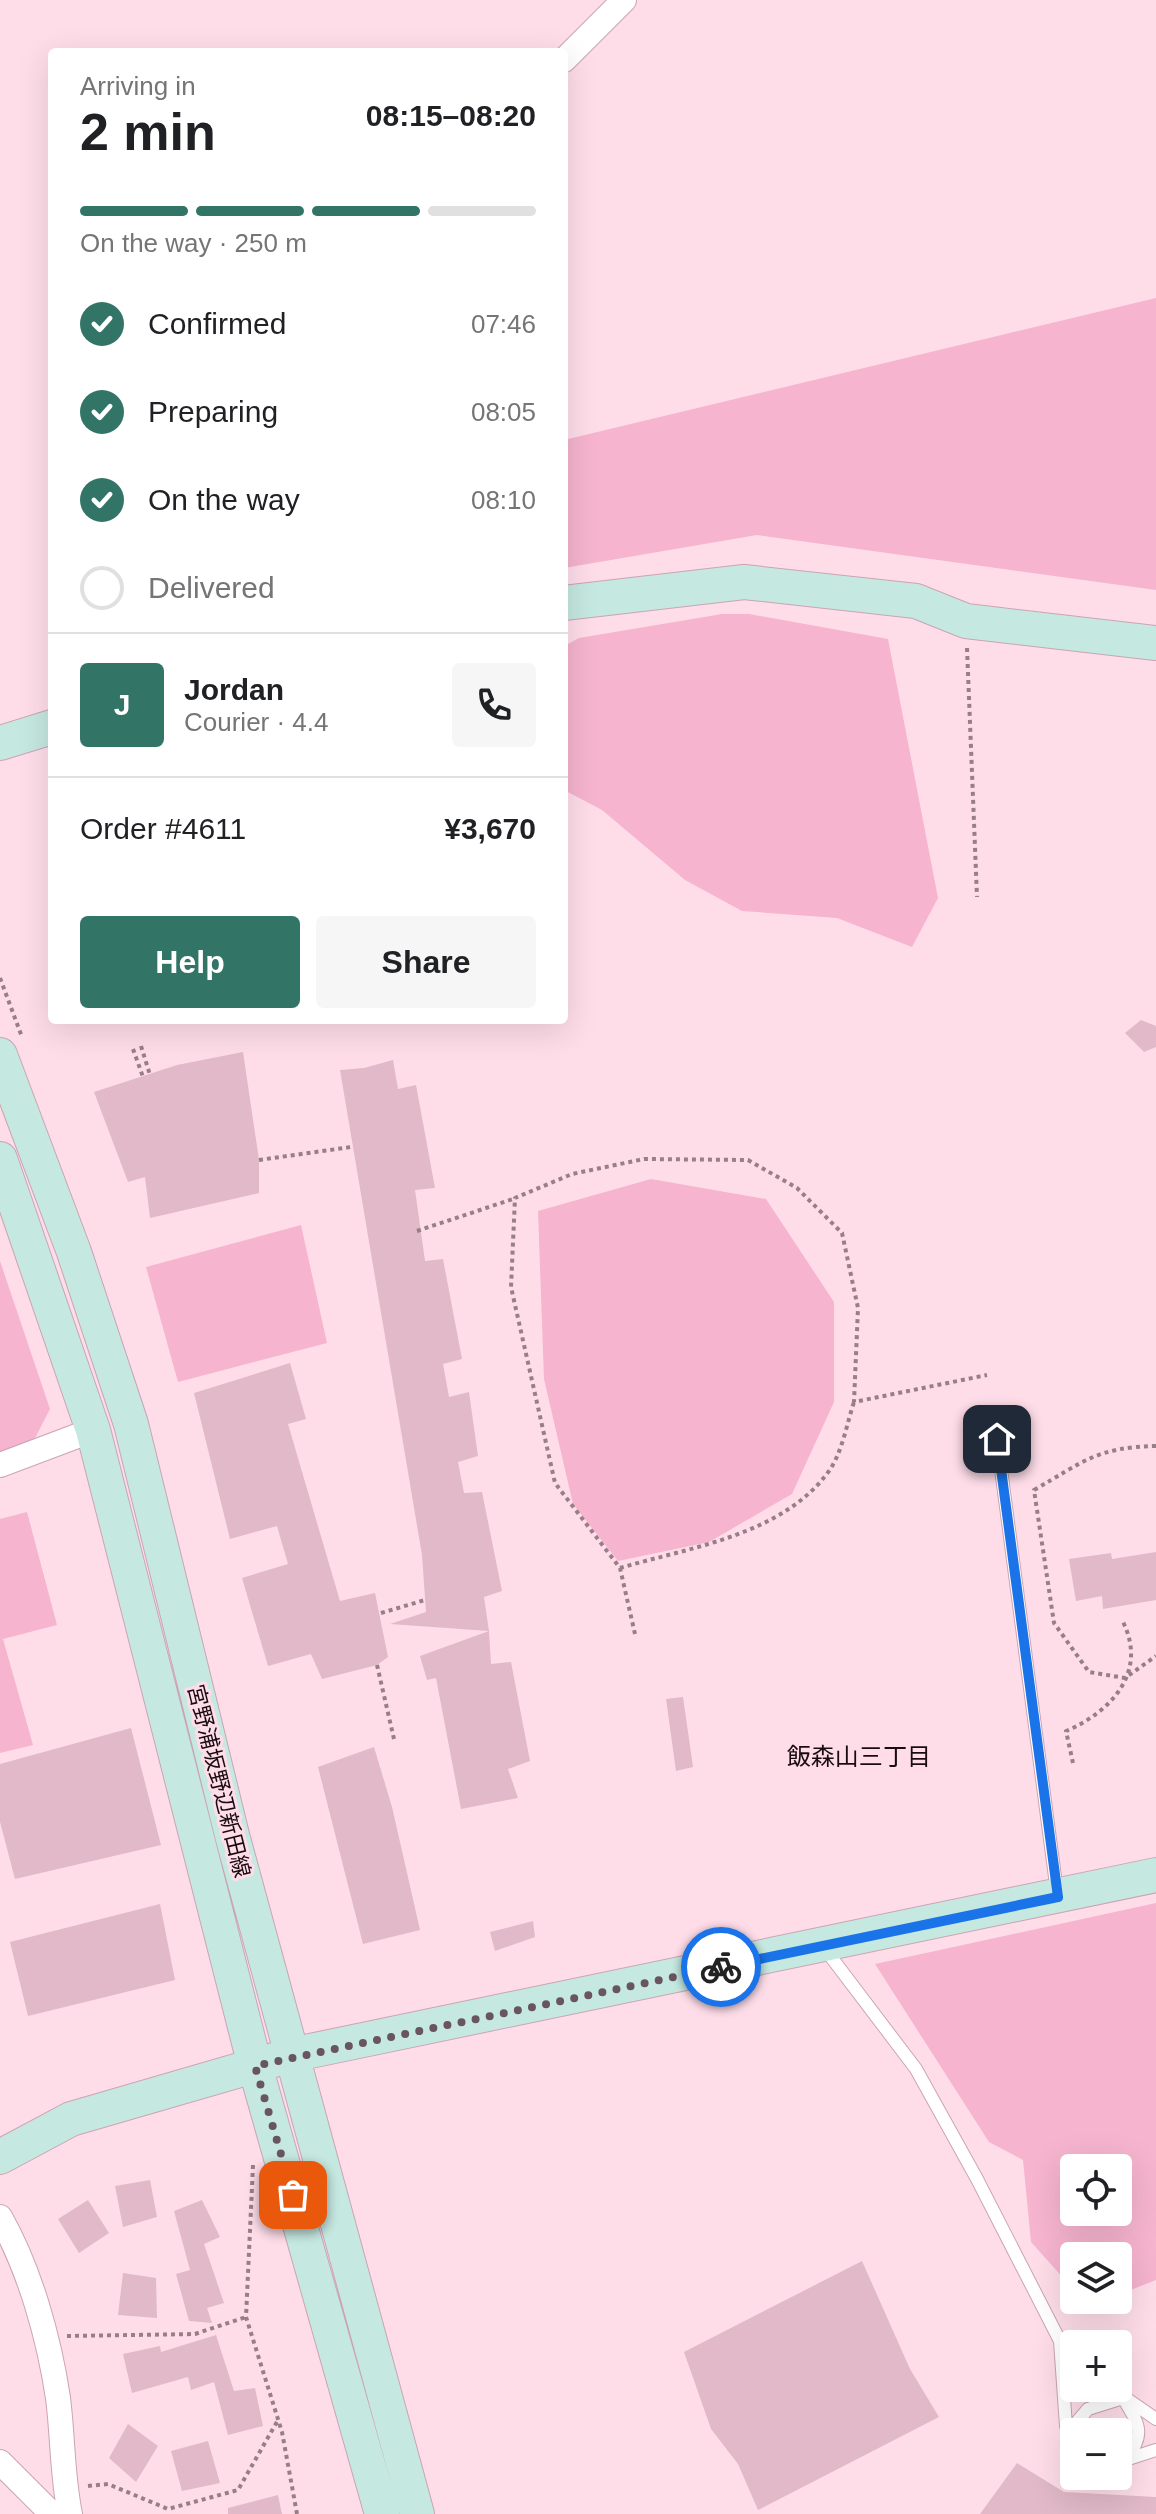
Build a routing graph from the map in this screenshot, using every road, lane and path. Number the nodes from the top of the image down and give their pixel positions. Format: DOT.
graph roads {
  1 [pos="624,0"];
  2 [pos="568,56"];
  3 [pos="568,603"];
  4 [pos="966,621"];
  5 [pos="1156,643"];
  6 [pos="48,728"];
  7 [pos="0,743"];
  8 [pos="977,897"];
  9 [pos="141,1046"];
  10 [pos="133,1049"];
  11 [pos="0,1055"];
  12 [pos="150,1075"];
  13 [pos="143,1077"];
  14 [pos="351,1147"];
  15 [pos="0,1159"];
  16 [pos="259,1160"];
  17 [pos="515,1198"];
  18 [pos="417,1231"];
  19 [pos="987,1375"];
  20 [pos="854,1402"];
  21 [pos="93,1430"];
  22 [pos="997,1439"];
  23 [pos="1156,1446"];
  24 [pos="0,1465"];
  25 [pos="620,1568"];
  26 [pos="425,1600"];
  27 [pos="381,1613"];
  28 [pos="1123,1622"];
  29 [pos="635,1634"];
  30 [pos="1156,1656"];
  31 [pos="377,1665"];
  32 [pos="1125,1678"];
  33 [pos="394,1739"];
  34 [pos="1073,1763"];
  35 [pos="1156,1875"];
  36 [pos="1058,1897"];
  37 [pos="823,1946"];
  38 [pos="291,2055"];
  39 [pos="255,2066"];
  40 [pos="276,2139"];
  41 [pos="0,2157"];
  42 [pos="0,2217"];
  43 [pos="246,2317"];
  44 [pos="45,2336"];
  45 [pos="1060,2341"];
  46 [pos="1110,2402"];
  47 [pos="1126,2402"];
  48 [pos="1129,2402"];
  49 [pos="1080,2418"];
  50 [pos="1156,2419"];
  51 [pos="278,2420"];
  52 [pos="1132,2450"];
  53 [pos="1156,2450"];
  54 [pos="1132,2457"];
  55 [pos="0,2462"];
  56 [pos="64,2487"];
  57 [pos="52,2514"];
  58 [pos="70,2514"];
  59 [pos="297,2514"];
  60 [pos="382,2514"];
  61 [pos="417,2514"];
  1 -- 2 [label="street"];
  3 -- 4 [label="main road"];
  4 -- 5 [label="main road"];
  4 -- 8 [label="path"];
  6 -- 7 [label="main road"];
  9 -- 12 [label="path"];
  10 -- 13 [label="path"];
  11 -- 38 [label="main road, 宮野浦坂野辺新田線"];
  14 -- 16 [label="path"];
  15 -- 21 [label="main road, 宮野浦坂野辺新田線"];
  17 -- 18 [label="path"];
  17 -- 20 [label="path"];
  17 -- 25 [label="path"];
  19 -- 20 [label="path"];
  20 -- 25 [label="path"];
  21 -- 24 [label="street"];
  21 -- 39 [label="main road, 宮野浦坂野辺新田線"];
  22 -- 36 [label="lane"];
  23 -- 32 [label="path"];
  25 -- 29 [label="path"];
  26 -- 27 [label="path"];
  28 -- 32 [label="path"];
  30 -- 32 [label="path"];
  31 -- 33 [label="path"];
  32 -- 34 [label="path"];
  35 -- 36 [label="main road"];
  36 -- 37 [label="main road"];
  37 -- 38 [label="main road"];
  37 -- 45 [label="lane"];
  38 -- 39 [label="main road"];
  38 -- 61 [label="main road, 宮野浦坂野辺新田線"];
  39 -- 40 [label="main road, 宮野浦坂野辺新田線"];
  39 -- 41 [label="main road"];
  40 -- 43 [label="path"];
  40 -- 60 [label="main road, 宮野浦坂野辺新田線"];
  42 -- 44 [label="street"];
  43 -- 44 [label="path"];
  43 -- 51 [label="path"];
  44 -- 56 [label="street"];
  46 -- 49 [label="lane"];
  47 -- 52 [label="lane"];
  48 -- 50 [label="lane"];
  51 -- 56 [label="path"];
  51 -- 59 [label="path"];
  53 -- 54 [label="lane"];
  55 -- 57 [label="street"];
  56 -- 58 [label="street"];
}
